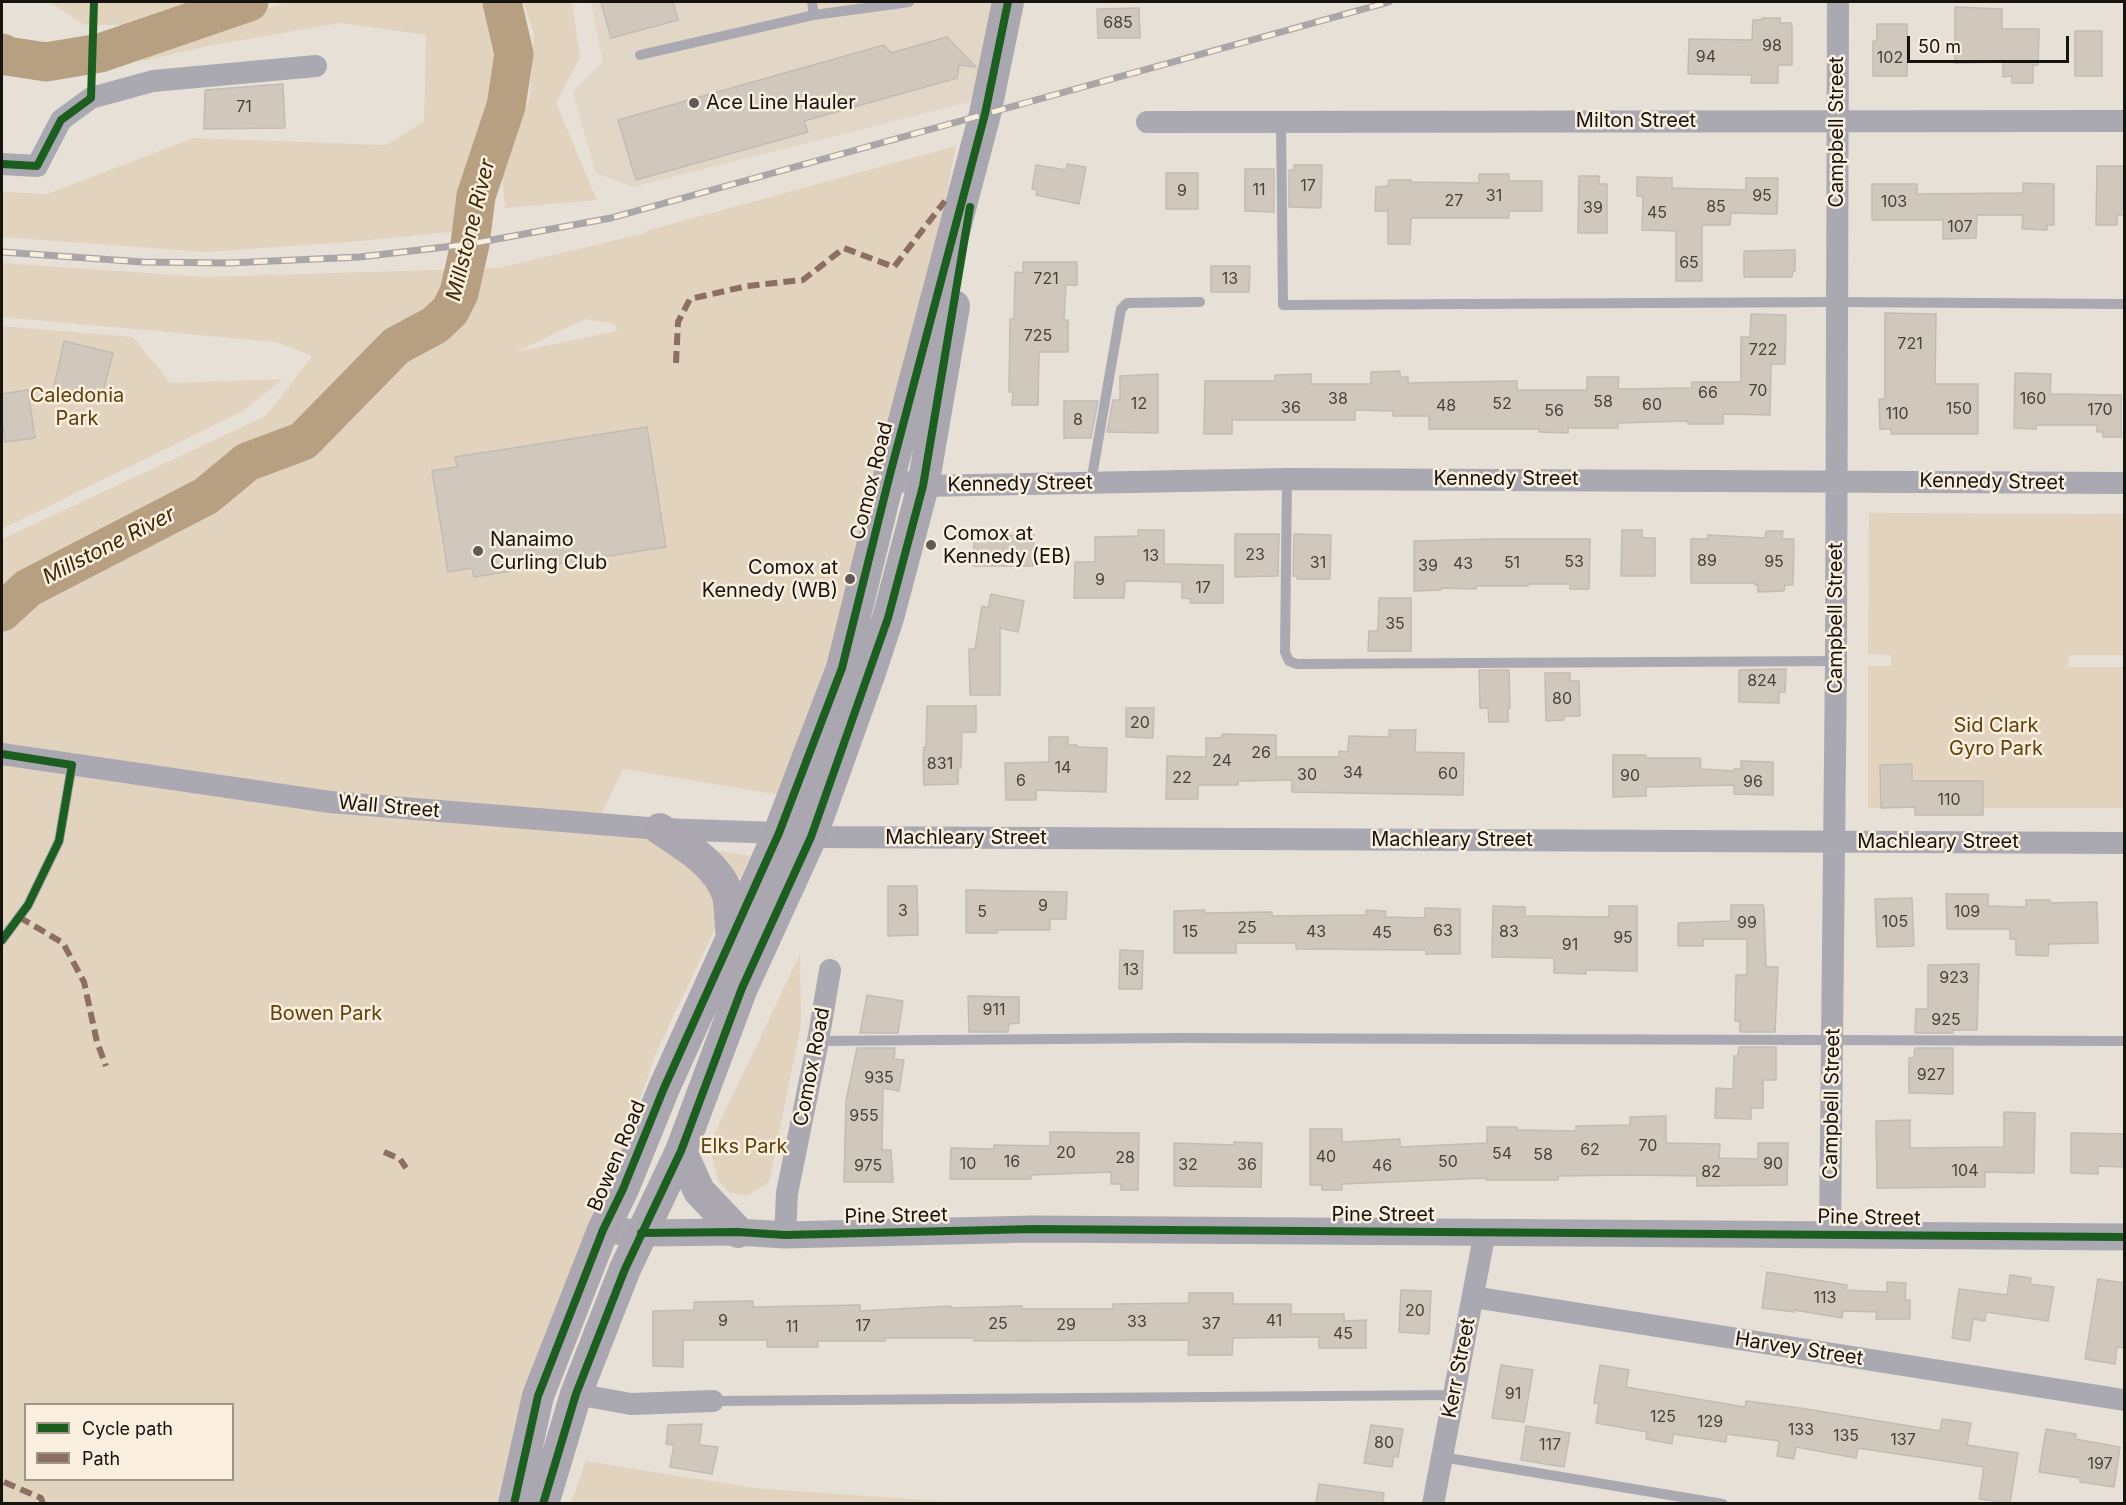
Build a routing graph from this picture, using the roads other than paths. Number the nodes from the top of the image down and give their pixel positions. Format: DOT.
graph roads {
  1 [pos="812,2"];
  2 [pos="909,2"];
  3 [pos="1008,2"];
  4 [pos="1838,2"];
  5 [pos="814,15"];
  6 [pos="640,55"];
  7 [pos="316,66"];
  8 [pos="1837,120"];
  9 [pos="2124,121"];
  10 [pos="1147,122"];
  11 [pos="1281,123"];
  12 [pos="980,133"];
  13 [pos="2,164"];
  14 [pos="1200,302"];
  15 [pos="1837,302"];
  16 [pos="2124,304"];
  17 [pos="889,478"];
  18 [pos="1287,479"];
  19 [pos="1836,480"];
  20 [pos="1091,482"];
  21 [pos="2124,483"];
  22 [pos="923,486"];
  23 [pos="1836,661"];
  24 [pos="2,754"];
  25 [pos="72,765"];
  26 [pos="660,829"];
  27 [pos="779,833"];
  28 [pos="811,837"];
  29 [pos="1834,842"];
  30 [pos="2124,843"];
  31 [pos="732,939"];
  32 [pos="2,940"];
  33 [pos="830,970"];
  34 [pos="1832,1040"];
  35 [pos="818,1041"];
  36 [pos="2124,1041"];
  37 [pos="681,1152"];
  38 [pos="603,1230"];
  39 [pos="738,1232"];
  40 [pos="1485,1232"];
  41 [pos="641,1233"];
  42 [pos="1830,1234"];
  43 [pos="785,1235"];
  44 [pos="2124,1237"];
  45 [pos="1473,1297"];
  46 [pos="576,1394"];
  47 [pos="1454,1395"];
  48 [pos="2124,1400"];
  49 [pos="713,1401"];
  50 [pos="1442,1457"];
  51 [pos="514,1503"];
  52 [pos="543,1503"];
  53 [pos="1433,1503"];
  54 [pos="1723,1503"];
  1 -- 5 [label="lane"];
  2 -- 5 [label="lane"];
  3 -- 12 [label="main road, Comox Road"];
  4 -- 8 [label="street, Campbell Street"];
  5 -- 6 [label="lane"];
  7 -- 13 [label="street"];
  8 -- 9 [label="street, Milton Street"];
  8 -- 11 [label="street, Milton Street"];
  8 -- 15 [label="street, Campbell Street"];
  10 -- 11 [label="street, Milton Street"];
  11 -- 15 [label="lane"];
  12 -- 17 [label="main road, Comox Road"];
  12 -- 22 [label="main road, Comox Road"];
  14 -- 20 [label="lane"];
  15 -- 16 [label="lane"];
  15 -- 19 [label="street, Campbell Street"];
  17 -- 22 [label="street, Kennedy Street"];
  17 -- 27 [label="main road, Comox Road"];
  18 -- 19 [label="street, Kennedy Street"];
  18 -- 20 [label="street, Kennedy Street"];
  18 -- 23 [label="lane"];
  19 -- 21 [label="street, Kennedy Street"];
  19 -- 23 [label="street, Campbell Street"];
  20 -- 22 [label="street, Kennedy Street"];
  22 -- 28 [label="main road, Comox Road"];
  23 -- 29 [label="street, Campbell Street"];
  24 -- 25 [label="street, Wall Street"];
  25 -- 26 [label="street, Wall Street"];
  25 -- 32 [label="lane"];
  26 -- 27 [label="street, Wall Street"];
  26 -- 31 [label="main road"];
  27 -- 28 [label="street, Machleary Street"];
  27 -- 31 [label="main road, Bowen Road"];
  28 -- 29 [label="street, Machleary Street"];
  28 -- 37 [label="main road"];
  29 -- 30 [label="street, Machleary Street"];
  29 -- 34 [label="street, Campbell Street"];
  31 -- 38 [label="main road, Bowen Road"];
  33 -- 35 [label="street, Comox Road"];
  34 -- 35 [label="lane"];
  34 -- 36 [label="lane"];
  34 -- 42 [label="street, Campbell Street"];
  35 -- 43 [label="street, Comox Road"];
  37 -- 39 [label="main road"];
  37 -- 41 [label="main road"];
  38 -- 41 [label="street, Pine Street"];
  38 -- 51 [label="main road, Bowen Road"];
  39 -- 41 [label="street, Pine Street"];
  39 -- 43 [label="street, Pine Street"];
  40 -- 42 [label="street, Pine Street"];
  40 -- 43 [label="street, Pine Street"];
  40 -- 45 [label="street, Kerr Street"];
  41 -- 46 [label="main road"];
  42 -- 44 [label="street, Pine Street"];
  45 -- 47 [label="street, Kerr Street"];
  45 -- 48 [label="street, Harvey Street"];
  46 -- 49 [label="street"];
  46 -- 52 [label="main road"];
  47 -- 49 [label="lane"];
  47 -- 50 [label="street, Kerr Street"];
  50 -- 53 [label="street, Kerr Street"];
  50 -- 54 [label="lane"];
}
